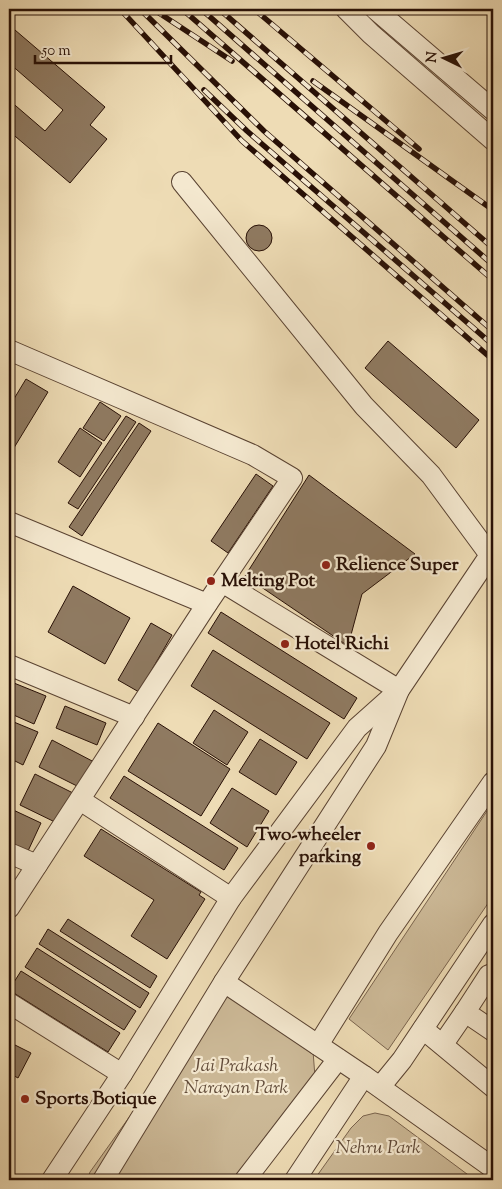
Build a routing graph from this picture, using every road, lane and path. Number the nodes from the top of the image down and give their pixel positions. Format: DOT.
graph roads {
  1 [pos="346,9"];
  2 [pos="375,9"];
  3 [pos="493,110"];
  4 [pos="493,140"];
  5 [pos="182,182"];
  6 [pos="9,350"];
  7 [pos="9,522"];
  8 [pos="222,582"];
  9 [pos="207,604"];
  10 [pos="9,665"];
  11 [pos="399,690"];
  12 [pos="134,717"];
  13 [pos="493,782"];
  14 [pos="80,800"];
  15 [pos="9,853"];
  16 [pos="37,864"];
  17 [pos="231,898"];
  18 [pos="9,908"];
  19 [pos="493,924"];
  20 [pos="469,961"];
  21 [pos="491,977"];
  22 [pos="224,982"];
  23 [pos="9,1003"];
  24 [pos="465,1012"];
  25 [pos="423,1029"];
  26 [pos="493,1031"];
  27 [pos="443,1044"];
  28 [pos="318,1045"];
  29 [pos="338,1059"];
  30 [pos="122,1074"];
  31 [pos="372,1082"];
  32 [pos="493,1086"];
  33 [pos="493,1168"];
  34 [pos="52,1180"];
  35 [pos="103,1180"];
  36 [pos="246,1180"];
  37 [pos="295,1180"];
  1 -- 4 [label="street"];
  2 -- 3 [label="street"];
  5 -- 11 [label="street"];
  6 -- 8 [label="street"];
  7 -- 9 [label="street"];
  8 -- 9 [label="street"];
  8 -- 11 [label="street"];
  9 -- 12 [label="street"];
  10 -- 12 [label="street"];
  11 -- 17 [label="street"];
  11 -- 22 [label="street"];
  12 -- 14 [label="street"];
  13 -- 28 [label="street"];
  14 -- 16 [label="street"];
  14 -- 17 [label="street"];
  15 -- 16 [label="street"];
  16 -- 18 [label="street"];
  17 -- 30 [label="street"];
  19 -- 20 [label="street"];
  20 -- 21 [label="street"];
  20 -- 25 [label="street"];
  21 -- 24 [label="street"];
  22 -- 28 [label="street"];
  22 -- 35 [label="street"];
  23 -- 30 [label="street"];
  24 -- 26 [label="street"];
  24 -- 27 [label="street"];
  25 -- 27 [label="street"];
  25 -- 31 [label="street"];
  27 -- 32 [label="street"];
  28 -- 29 [label="street"];
  29 -- 31 [label="street"];
  29 -- 36 [label="street"];
  30 -- 34 [label="street"];
  31 -- 33 [label="street"];
  31 -- 37 [label="street"];
}
